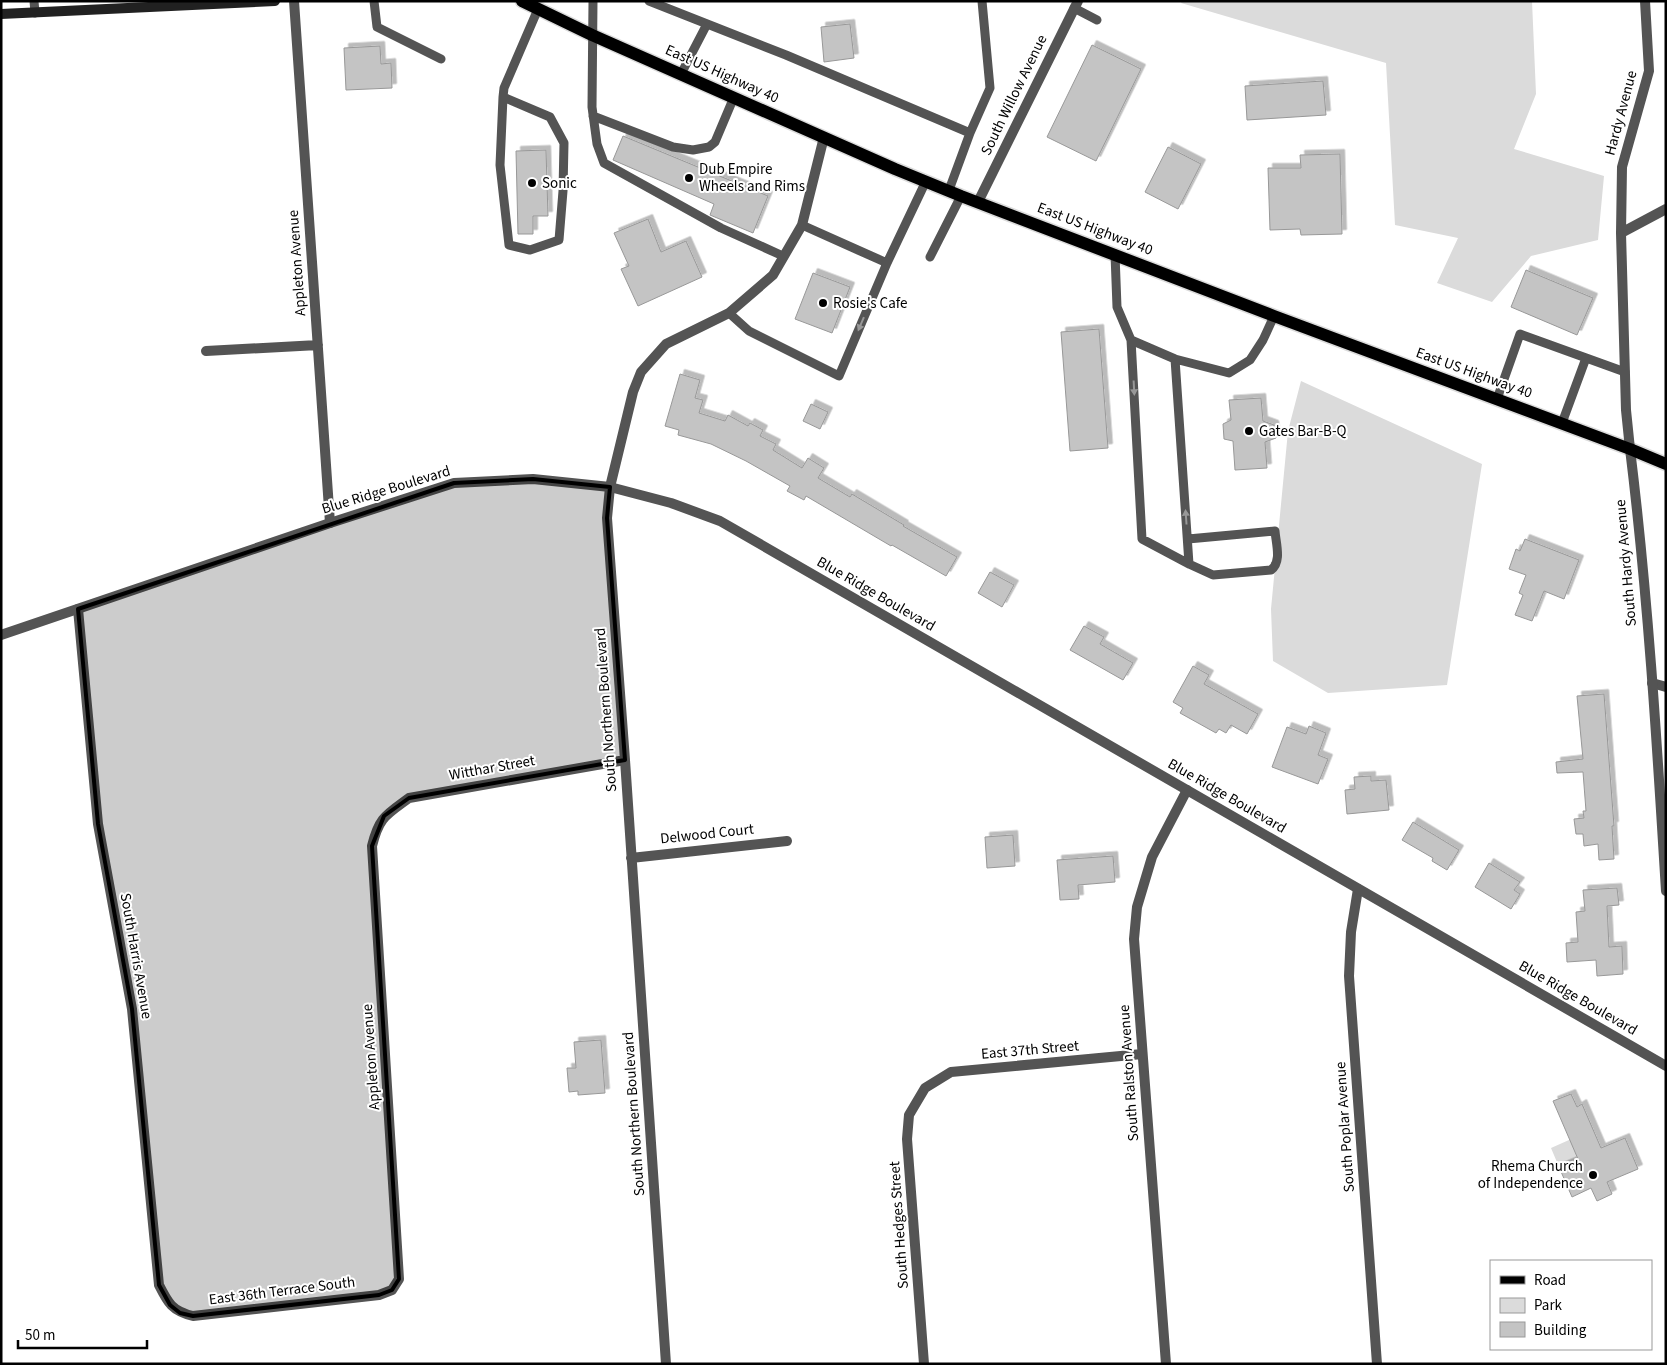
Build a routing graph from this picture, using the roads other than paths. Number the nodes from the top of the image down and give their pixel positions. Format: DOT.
graph roads {
  1 [pos="34,1"];
  2 [pos="275,1"];
  3 [pos="294,1"];
  4 [pos="374,1"];
  5 [pos="522,1"];
  6 [pos="593,1"];
  7 [pos="649,1"];
  8 [pos="982,1"];
  9 [pos="1644,1"];
  10 [pos="262,2"];
  11 [pos="200,3"];
  12 [pos="1076,4"];
  13 [pos="538,9"];
  14 [pos="35,13"];
  15 [pos="1,14"];
  16 [pos="1097,20"];
  17 [pos="707,24"];
  18 [pos="592,35"];
  19 [pos="441,59"];
  20 [pos="681,74"];
  21 [pos="503,97"];
  22 [pos="734,97"];
  23 [pos="593,116"];
  24 [pos="970,133"];
  25 [pos="824,136"];
  26 [pos="926,181"];
  27 [pos="949,190"];
  28 [pos="961,196"];
  29 [pos="978,202"];
  30 [pos="1666,208"];
  31 [pos="802,225"];
  32 [pos="1621,233"];
  33 [pos="1114,254"];
  34 [pos="783,256"];
  35 [pos="930,257"];
  36 [pos="887,263"];
  37 [pos="729,313"];
  38 [pos="1274,316"];
  39 [pos="1131,340"];
  40 [pos="318,345"];
  41 [pos="206,351"];
  42 [pos="1175,358"];
  43 [pos="1586,358"];
  44 [pos="1625,372"];
  45 [pos="1497,399"];
  46 [pos="1562,423"];
  47 [pos="1630,449"];
  48 [pos="1666,464"];
  49 [pos="610,487"];
  50 [pos="330,523"];
  51 [pos="1188,539"];
  52 [pos="1189,564"];
  53 [pos="78,609"];
  54 [pos="1,635"];
  55 [pos="1652,683"];
  56 [pos="1666,687"];
  57 [pos="625,760"];
  58 [pos="1187,790"];
  59 [pos="376,829"];
  60 [pos="786,841"];
  61 [pos="632,858"];
  62 [pos="1358,889"];
  63 [pos="1666,891"];
  64 [pos="1142,1054"];
  65 [pos="1666,1066"];
  66 [pos="925,1088"];
  67 [pos="396,1283"];
  68 [pos="170,1306"];
  69 [pos="666,1364"];
  70 [pos="924,1364"];
  71 [pos="1166,1364"];
  72 [pos="1377,1364"];
  1 -- 14 [label="lane"];
  2 -- 10 [label="main road"];
  3 -- 40 [label="street, Appleton Avenue"];
  4 -- 19 [label="lane"];
  5 -- 13 [label="main road, East US Highway 40"];
  6 -- 18 [label="lane"];
  7 -- 17 [label="lane"];
  8 -- 24 [label="lane"];
  9 -- 32 [label="street, Hardy Avenue"];
  10 -- 11 [label="main road"];
  11 -- 14 [label="main road"];
  12 -- 16 [label="lane"];
  12 -- 29 [label="street, South Willow Avenue"];
  13 -- 18 [label="main road, East US Highway 40"];
  13 -- 21 [label="lane"];
  14 -- 15 [label="main road"];
  17 -- 20 [label="lane"];
  17 -- 24 [label="lane"];
  18 -- 20 [label="main road, East US Highway 40"];
  18 -- 23 [label="lane"];
  20 -- 22 [label="main road, East US Highway 40"];
  21 -- 21 [label="lane"];
  22 -- 23 [label="lane"];
  22 -- 25 [label="main road, East US Highway 40"];
  23 -- 34 [label="lane"];
  24 -- 27 [label="lane"];
  25 -- 26 [label="main road, East US Highway 40"];
  25 -- 31 [label="street, South Northern Boulevard"];
  26 -- 27 [label="main road, East US Highway 40"];
  26 -- 36 [label="lane"];
  27 -- 28 [label="main road, East US Highway 40"];
  28 -- 29 [label="main road, East US Highway 40"];
  28 -- 35 [label="lane"];
  29 -- 33 [label="main road, East US Highway 40"];
  30 -- 32 [label="street"];
  31 -- 34 [label="street, South Northern Boulevard"];
  31 -- 36 [label="lane"];
  32 -- 44 [label="street, South Hardy Avenue"];
  33 -- 38 [label="main road, East US Highway 40"];
  33 -- 39 [label="lane"];
  34 -- 37 [label="street, South Northern Boulevard"];
  36 -- 37 [label="lane, one-way"];
  37 -- 49 [label="street, South Northern Boulevard"];
  38 -- 42 [label="lane"];
  38 -- 45 [label="main road, East US Highway 40"];
  39 -- 42 [label="lane"];
  39 -- 52 [label="lane, one-way"];
  40 -- 41 [label="street"];
  40 -- 50 [label="street, Appleton Avenue"];
  51 -- 42 [label="lane, one-way"];
  43 -- 44 [label="lane"];
  43 -- 45 [label="lane"];
  43 -- 46 [label="lane"];
  44 -- 47 [label="street, South Hardy Avenue"];
  45 -- 46 [label="main road, East US Highway 40"];
  46 -- 47 [label="main road, East US Highway 40"];
  47 -- 48 [label="main road, East US Highway 40"];
  47 -- 55 [label="street, South Hardy Avenue"];
  49 -- 50 [label="street, Blue Ridge Boulevard"];
  49 -- 57 [label="street, South Northern Boulevard"];
  49 -- 58 [label="street, Blue Ridge Boulevard"];
  50 -- 53 [label="street, Blue Ridge Boulevard"];
  51 -- 52 [label="lane"];
  51 -- 52 [label="lane"];
  53 -- 54 [label="street, Blue Ridge Boulevard"];
  53 -- 68 [label="street, South Harris Avenue"];
  55 -- 56 [label="street"];
  55 -- 63 [label="street, South Hardy Avenue"];
  57 -- 59 [label="street, Witthar Street"];
  57 -- 61 [label="street, South Northern Boulevard"];
  58 -- 62 [label="street, Blue Ridge Boulevard"];
  58 -- 64 [label="street, South Ralston Avenue"];
  59 -- 67 [label="street, Appleton Avenue"];
  60 -- 61 [label="street, Delwood Court"];
  61 -- 69 [label="street, South Northern Boulevard"];
  62 -- 65 [label="street, Blue Ridge Boulevard"];
  62 -- 72 [label="street, South Poplar Avenue"];
  64 -- 66 [label="street, East 37th Street"];
  64 -- 71 [label="street, South Ralston Avenue"];
  66 -- 70 [label="street, South Hedges Street"];
  67 -- 68 [label="street, East 36th Terrace South"];
}
